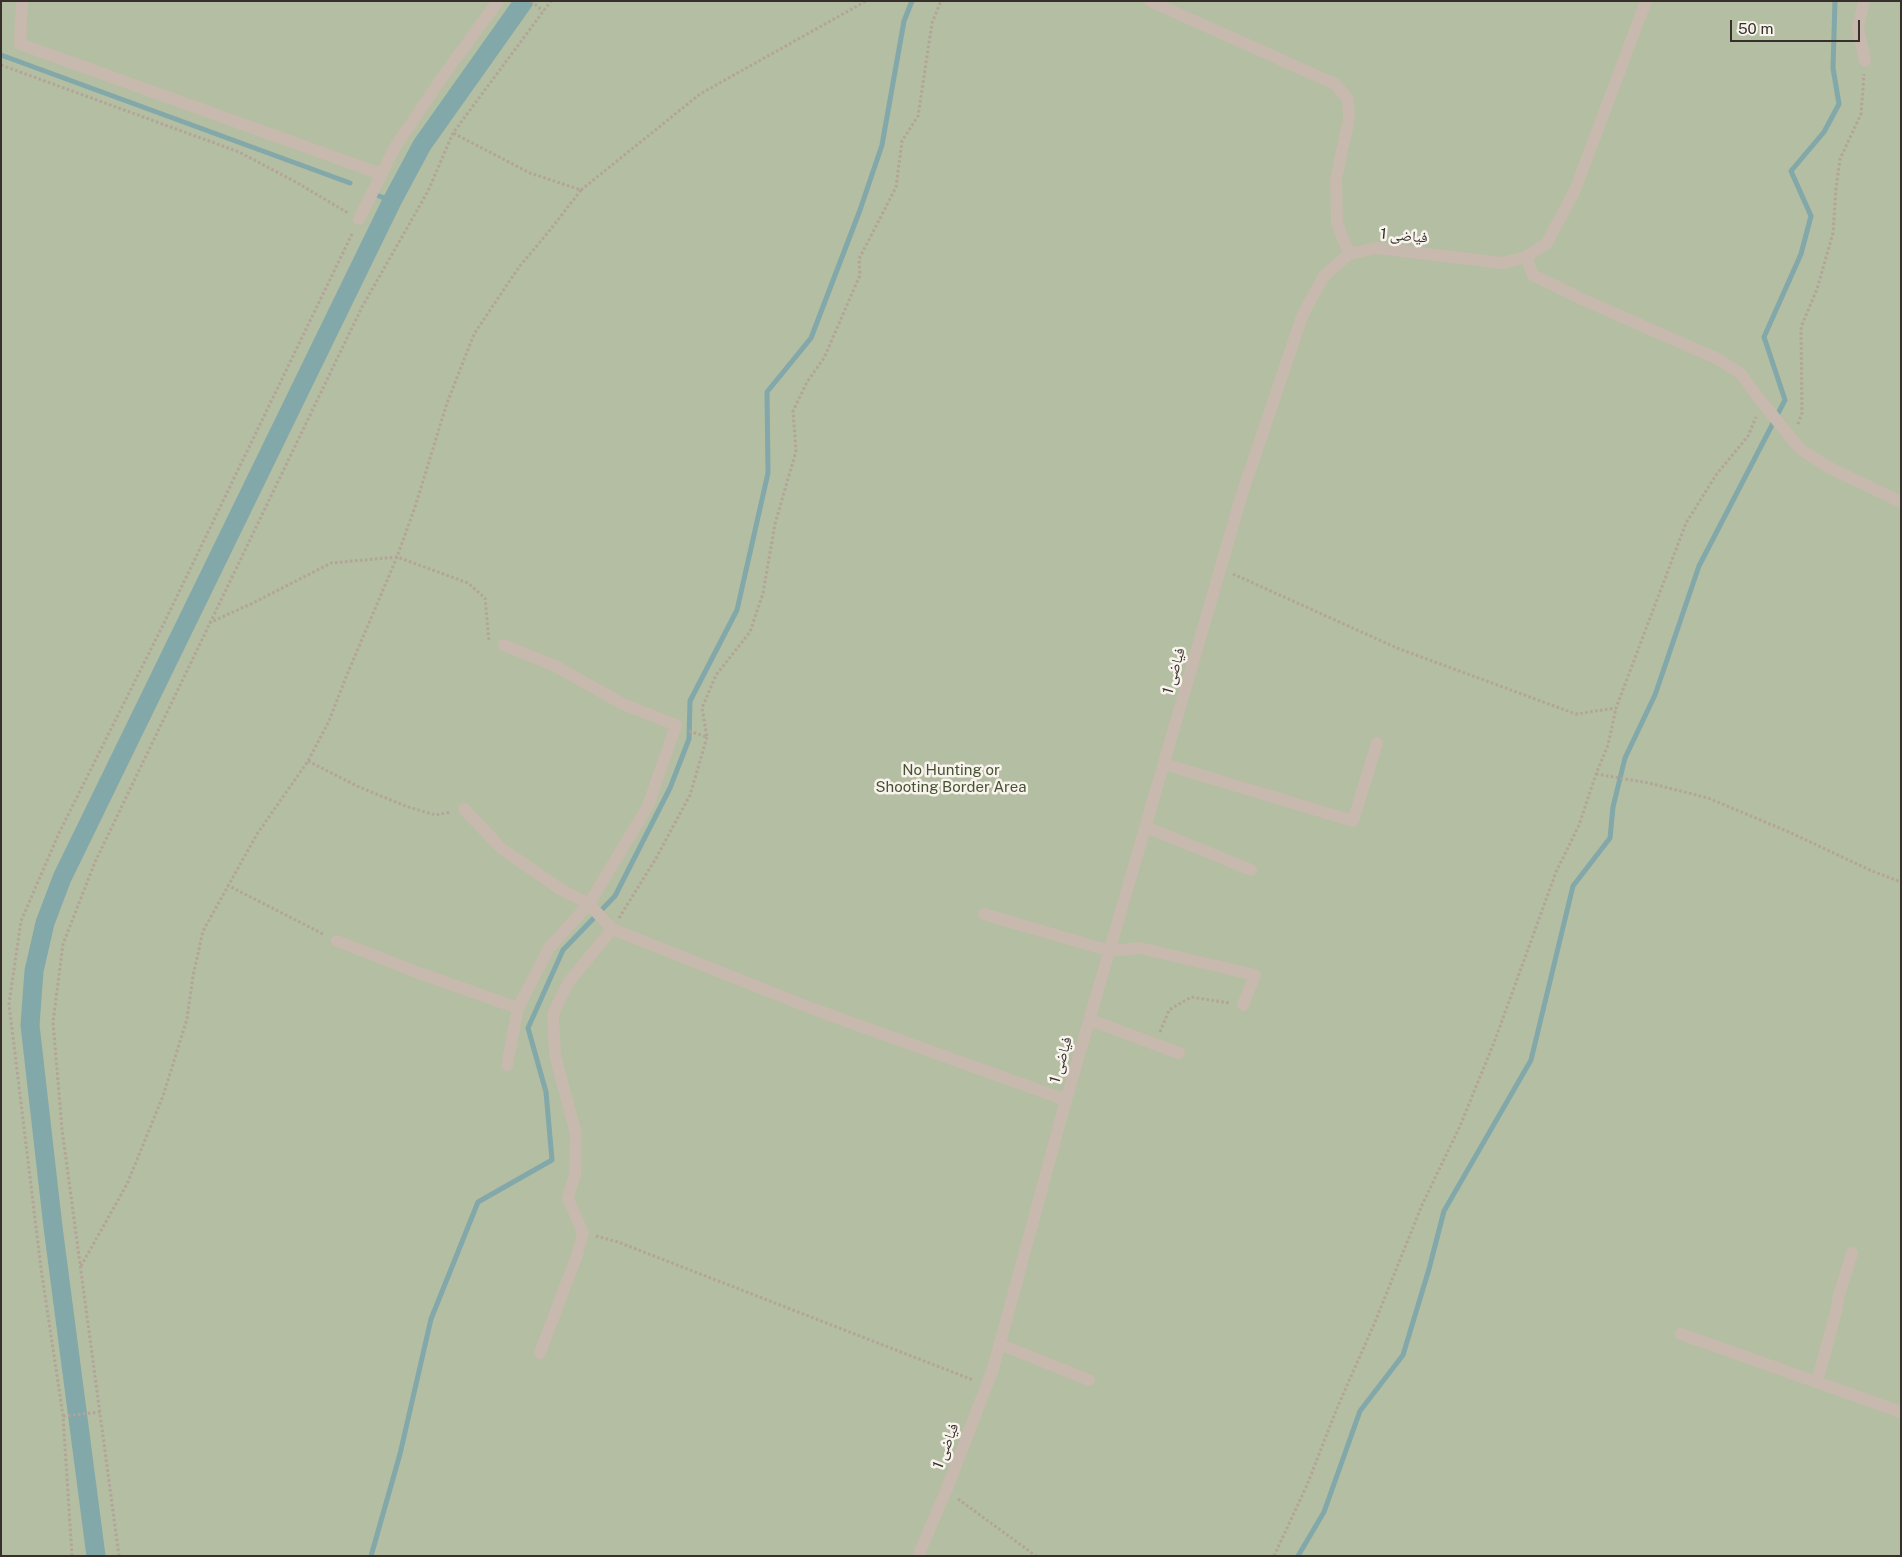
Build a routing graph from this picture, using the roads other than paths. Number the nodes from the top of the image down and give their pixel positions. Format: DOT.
graph roads {
  1 [pos="22,1"];
  2 [pos="498,1"];
  3 [pos="1150,1"];
  4 [pos="1646,1"];
  5 [pos="1864,1"];
  6 [pos="1865,61"];
  7 [pos="381,174"];
  8 [pos="359,219"];
  9 [pos="1349,254"];
  10 [pos="1526,257"];
  11 [pos="1901,502"];
  12 [pos="504,645"];
  13 [pos="1377,743"];
  14 [pos="1164,764"];
  15 [pos="464,809"];
  16 [pos="1146,827"];
  17 [pos="1251,870"];
  18 [pos="591,906"];
  19 [pos="984,914"];
  20 [pos="608,926"];
  21 [pos="337,941"];
  22 [pos="1110,950"];
  23 [pos="1244,1005"];
  24 [pos="518,1008"];
  25 [pos="1090,1020"];
  26 [pos="1180,1053"];
  27 [pos="507,1065"];
  28 [pos="1066,1100"];
  29 [pos="1852,1253"];
  30 [pos="1681,1334"];
  31 [pos="1000,1344"];
  32 [pos="540,1353"];
  33 [pos="1089,1380"];
  34 [pos="1817,1382"];
  35 [pos="1901,1412"];
  36 [pos="918,1556"];
  1 -- 7 [label="street"];
  2 -- 7 [label="street"];
  3 -- 9 [label="street"];
  4 -- 10 [label="street, فیاضی 1"];
  5 -- 6 [label="street"];
  7 -- 8 [label="street"];
  9 -- 10 [label="street, فیاضی 1"];
  9 -- 14 [label="street, فیاضی 1"];
  10 -- 11 [label="street"];
  12 -- 18 [label="street"];
  13 -- 14 [label="street"];
  14 -- 16 [label="street, فیاضی 1"];
  15 -- 18 [label="street"];
  16 -- 17 [label="street"];
  16 -- 22 [label="street, فیاضی 1"];
  18 -- 20 [label="street"];
  18 -- 24 [label="street"];
  19 -- 22 [label="street"];
  20 -- 28 [label="street"];
  20 -- 32 [label="street"];
  21 -- 24 [label="street"];
  22 -- 23 [label="street"];
  22 -- 25 [label="street, فیاضی 1"];
  24 -- 27 [label="street"];
  25 -- 26 [label="street"];
  25 -- 28 [label="street, فیاضی 1"];
  28 -- 31 [label="street, فیاضی 1"];
  29 -- 34 [label="street"];
  30 -- 34 [label="street"];
  31 -- 33 [label="street"];
  31 -- 36 [label="street, فیاضی 1"];
  34 -- 35 [label="street"];
}
